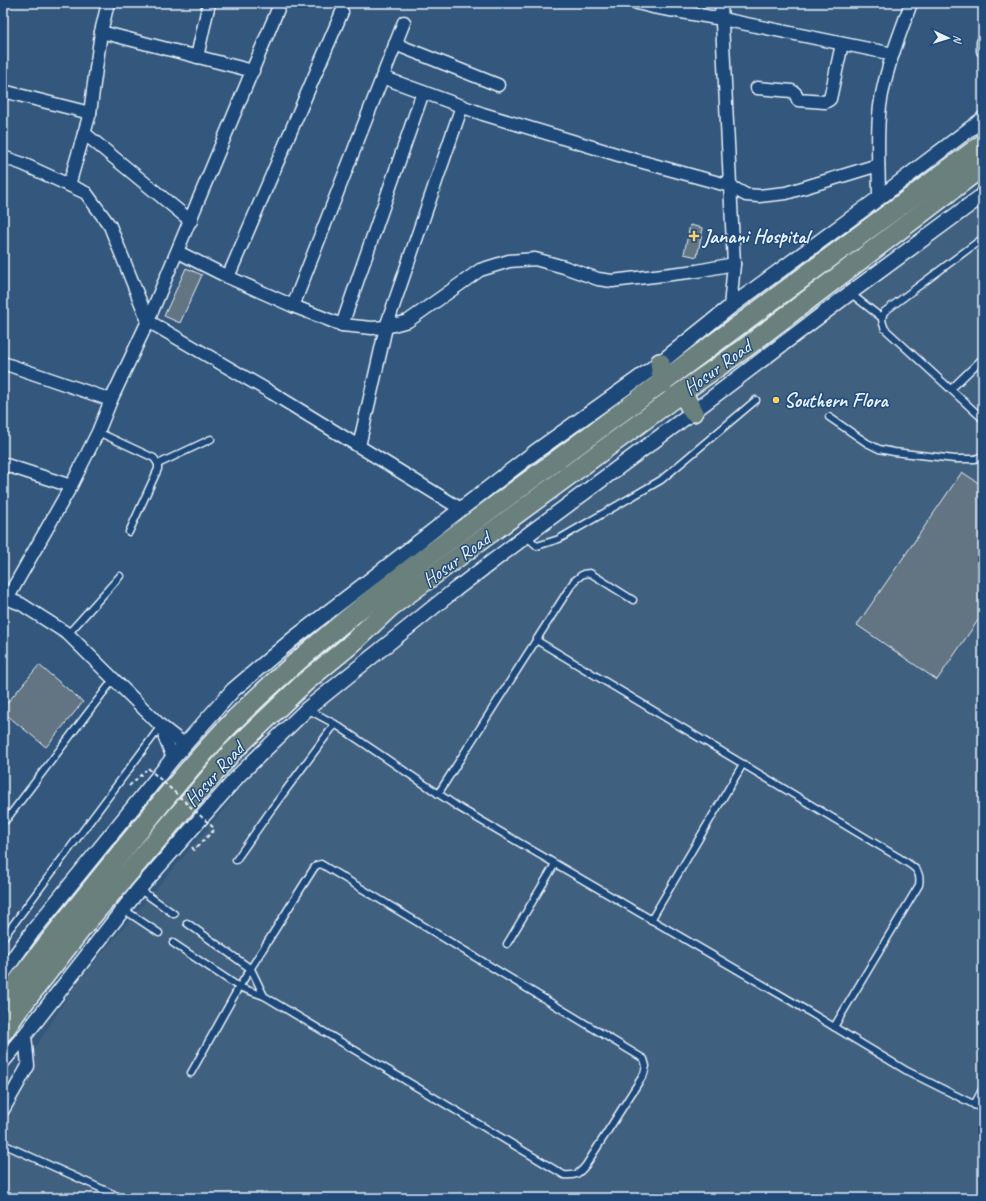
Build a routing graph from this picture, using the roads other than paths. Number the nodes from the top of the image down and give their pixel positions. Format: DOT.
graph roads {
  1 [pos="108,3"];
  2 [pos="209,3"];
  3 [pos="637,3"];
  4 [pos="721,3"];
  5 [pos="911,3"];
  6 [pos="280,4"];
  7 [pos="342,12"];
  8 [pos="722,19"];
  9 [pos="404,22"];
  10 [pos="101,32"];
  11 [pos="983,42"];
  12 [pos="395,44"];
  13 [pos="842,44"];
  14 [pos="983,51"];
  15 [pos="893,54"];
  16 [pos="197,57"];
  17 [pos="253,71"];
  18 [pos="382,77"];
  19 [pos="498,85"];
  20 [pos="757,88"];
  21 [pos="3,92"];
  22 [pos="423,92"];
  23 [pos="462,106"];
  24 [pos="90,113"];
  25 [pos="983,119"];
  26 [pos="84,133"];
  27 [pos="983,144"];
  28 [pos="3,157"];
  29 [pos="878,165"];
  30 [pos="983,166"];
  31 [pos="69,185"];
  32 [pos="730,186"];
  33 [pos="983,195"];
  34 [pos="879,198"];
  35 [pos="191,221"];
  36 [pos="983,238"];
  37 [pos="178,252"];
  38 [pos="734,264"];
  39 [pos="228,277"];
  40 [pos="850,292"];
  41 [pos="293,306"];
  42 [pos="730,307"];
  43 [pos="882,318"];
  44 [pos="148,321"];
  45 [pos="342,325"];
  46 [pos="386,327"];
  47 [pos="983,358"];
  48 [pos="3,363"];
  49 [pos="660,363"];
  50 [pos="663,383"];
  51 [pos="951,389"];
  52 [pos="682,392"];
  53 [pos="111,400"];
  54 [pos="756,400"];
  55 [pos="693,412"];
  56 [pos="828,417"];
  57 [pos="983,419"];
  58 [pos="98,432"];
  59 [pos="211,439"];
  60 [pos="359,446"];
  61 [pos="983,456"];
  62 [pos="3,464"];
  63 [pos="158,464"];
  64 [pos="71,486"];
  65 [pos="461,508"];
  66 [pos="129,532"];
  67 [pos="526,536"];
  68 [pos="120,576"];
  69 [pos="5,598"];
  70 [pos="633,600"];
  71 [pos="68,634"];
  72 [pos="536,640"];
  73 [pos="113,680"];
  74 [pos="307,709"];
  75 [pos="335,724"];
  76 [pos="163,728"];
  77 [pos="185,745"];
  78 [pos="173,758"];
  79 [pos="743,764"];
  80 [pos="438,794"];
  81 [pos="6,820"];
  82 [pos="236,860"];
  83 [pos="555,864"];
  84 [pos="139,889"];
  85 [pos="123,909"];
  86 [pos="174,914"];
  87 [pos="651,920"];
  88 [pos="187,923"];
  89 [pos="159,933"];
  90 [pos="3,938"];
  91 [pos="173,943"];
  92 [pos="507,944"];
  93 [pos="250,969"];
  94 [pos="3,973"];
  95 [pos="239,987"];
  96 [pos="264,996"];
  97 [pos="3,1001"];
  98 [pos="834,1027"];
  99 [pos="3,1032"];
  100 [pos="25,1035"];
  101 [pos="3,1061"];
  102 [pos="191,1073"];
  103 [pos="983,1088"];
  104 [pos="974,1105"];
  105 [pos="983,1109"];
  106 [pos="3,1110"];
  107 [pos="3,1144"];
  108 [pos="122,1198"];
  1 -- 10 [label="street"];
  2 -- 16 [label="street"];
  3 -- 8 [label="street"];
  4 -- 8 [label="street"];
  5 -- 15 [label="street"];
  6 -- 17 [label="street"];
  7 -- 39 [label="street"];
  8 -- 13 [label="street"];
  8 -- 32 [label="street"];
  9 -- 12 [label="street"];
  10 -- 16 [label="street"];
  10 -- 24 [label="street"];
  11 -- 14 [label="street"];
  12 -- 18 [label="street"];
  12 -- 19 [label="street"];
  13 -- 15 [label="street"];
  13 -- 20 [label="street"];
  15 -- 29 [label="street"];
  16 -- 17 [label="street"];
  17 -- 35 [label="street"];
  18 -- 22 [label="street"];
  18 -- 41 [label="street"];
  21 -- 24 [label="street"];
  22 -- 23 [label="street"];
  22 -- 45 [label="street"];
  23 -- 32 [label="street"];
  23 -- 46 [label="street"];
  24 -- 26 [label="street"];
  25 -- 34 [label="street"];
  26 -- 31 [label="street"];
  26 -- 35 [label="street"];
  27 -- 50 [label="highway, Hosur Road"];
  28 -- 31 [label="street"];
  29 -- 32 [label="street"];
  29 -- 34 [label="street"];
  30 -- 52 [label="highway, Hosur Road"];
  31 -- 44 [label="street"];
  32 -- 38 [label="street"];
  33 -- 40 [label="street"];
  34 -- 42 [label="street"];
  35 -- 37 [label="street"];
  36 -- 43 [label="lane"];
  37 -- 39 [label="street"];
  37 -- 44 [label="street"];
  38 -- 42 [label="street"];
  38 -- 46 [label="street"];
  39 -- 41 [label="street"];
  40 -- 43 [label="lane"];
  40 -- 55 [label="street"];
  41 -- 45 [label="street"];
  42 -- 49 [label="street"];
  43 -- 51 [label="lane"];
  44 -- 53 [label="street"];
  44 -- 60 [label="street"];
  45 -- 46 [label="street"];
  46 -- 60 [label="street"];
  47 -- 51 [label="lane"];
  48 -- 53 [label="street"];
  49 -- 50 [label="highway"];
  49 -- 65 [label="street"];
  50 -- 97 [label="highway, Hosur Road"];
  51 -- 57 [label="lane"];
  52 -- 55 [label="highway"];
  52 -- 99 [label="highway, Hosur Road"];
  53 -- 58 [label="street"];
  54 -- 67 [label="lane"];
  55 -- 67 [label="street"];
  56 -- 61 [label="lane"];
  58 -- 63 [label="lane"];
  58 -- 64 [label="street"];
  59 -- 63 [label="lane"];
  60 -- 65 [label="street"];
  62 -- 64 [label="street"];
  63 -- 66 [label="lane"];
  64 -- 69 [label="street"];
  65 -- 77 [label="street"];
  67 -- 74 [label="street"];
  68 -- 71 [label="lane"];
  69 -- 71 [label="street"];
  70 -- 72 [label="lane"];
  71 -- 73 [label="street"];
  72 -- 79 [label="lane"];
  72 -- 80 [label="lane"];
  73 -- 76 [label="street"];
  73 -- 81 [label="lane"];
  74 -- 75 [label="lane"];
  74 -- 84 [label="street"];
  75 -- 80 [label="lane"];
  75 -- 82 [label="lane"];
  76 -- 77 [label="street"];
  76 -- 78 [label="street"];
  76 -- 90 [label="lane"];
  77 -- 78 [label="street"];
  78 -- 94 [label="street"];
  79 -- 87 [label="lane"];
  79 -- 98 [label="lane"];
  80 -- 83 [label="lane"];
  83 -- 87 [label="lane"];
  83 -- 92 [label="lane"];
  84 -- 85 [label="street"];
  84 -- 86 [label="lane"];
  85 -- 89 [label="lane"];
  85 -- 100 [label="street"];
  87 -- 98 [label="lane"];
  88 -- 93 [label="lane"];
  91 -- 95 [label="lane"];
  93 -- 95 [label="lane"];
  93 -- 96 [label="lane"];
  93 -- 96 [label="lane"];
  95 -- 96 [label="lane"];
  95 -- 102 [label="lane"];
  98 -- 104 [label="lane"];
  100 -- 101 [label="street"];
  100 -- 106 [label="street"];
  103 -- 104 [label="lane"];
  104 -- 105 [label="lane"];
  107 -- 108 [label="lane"];
}
